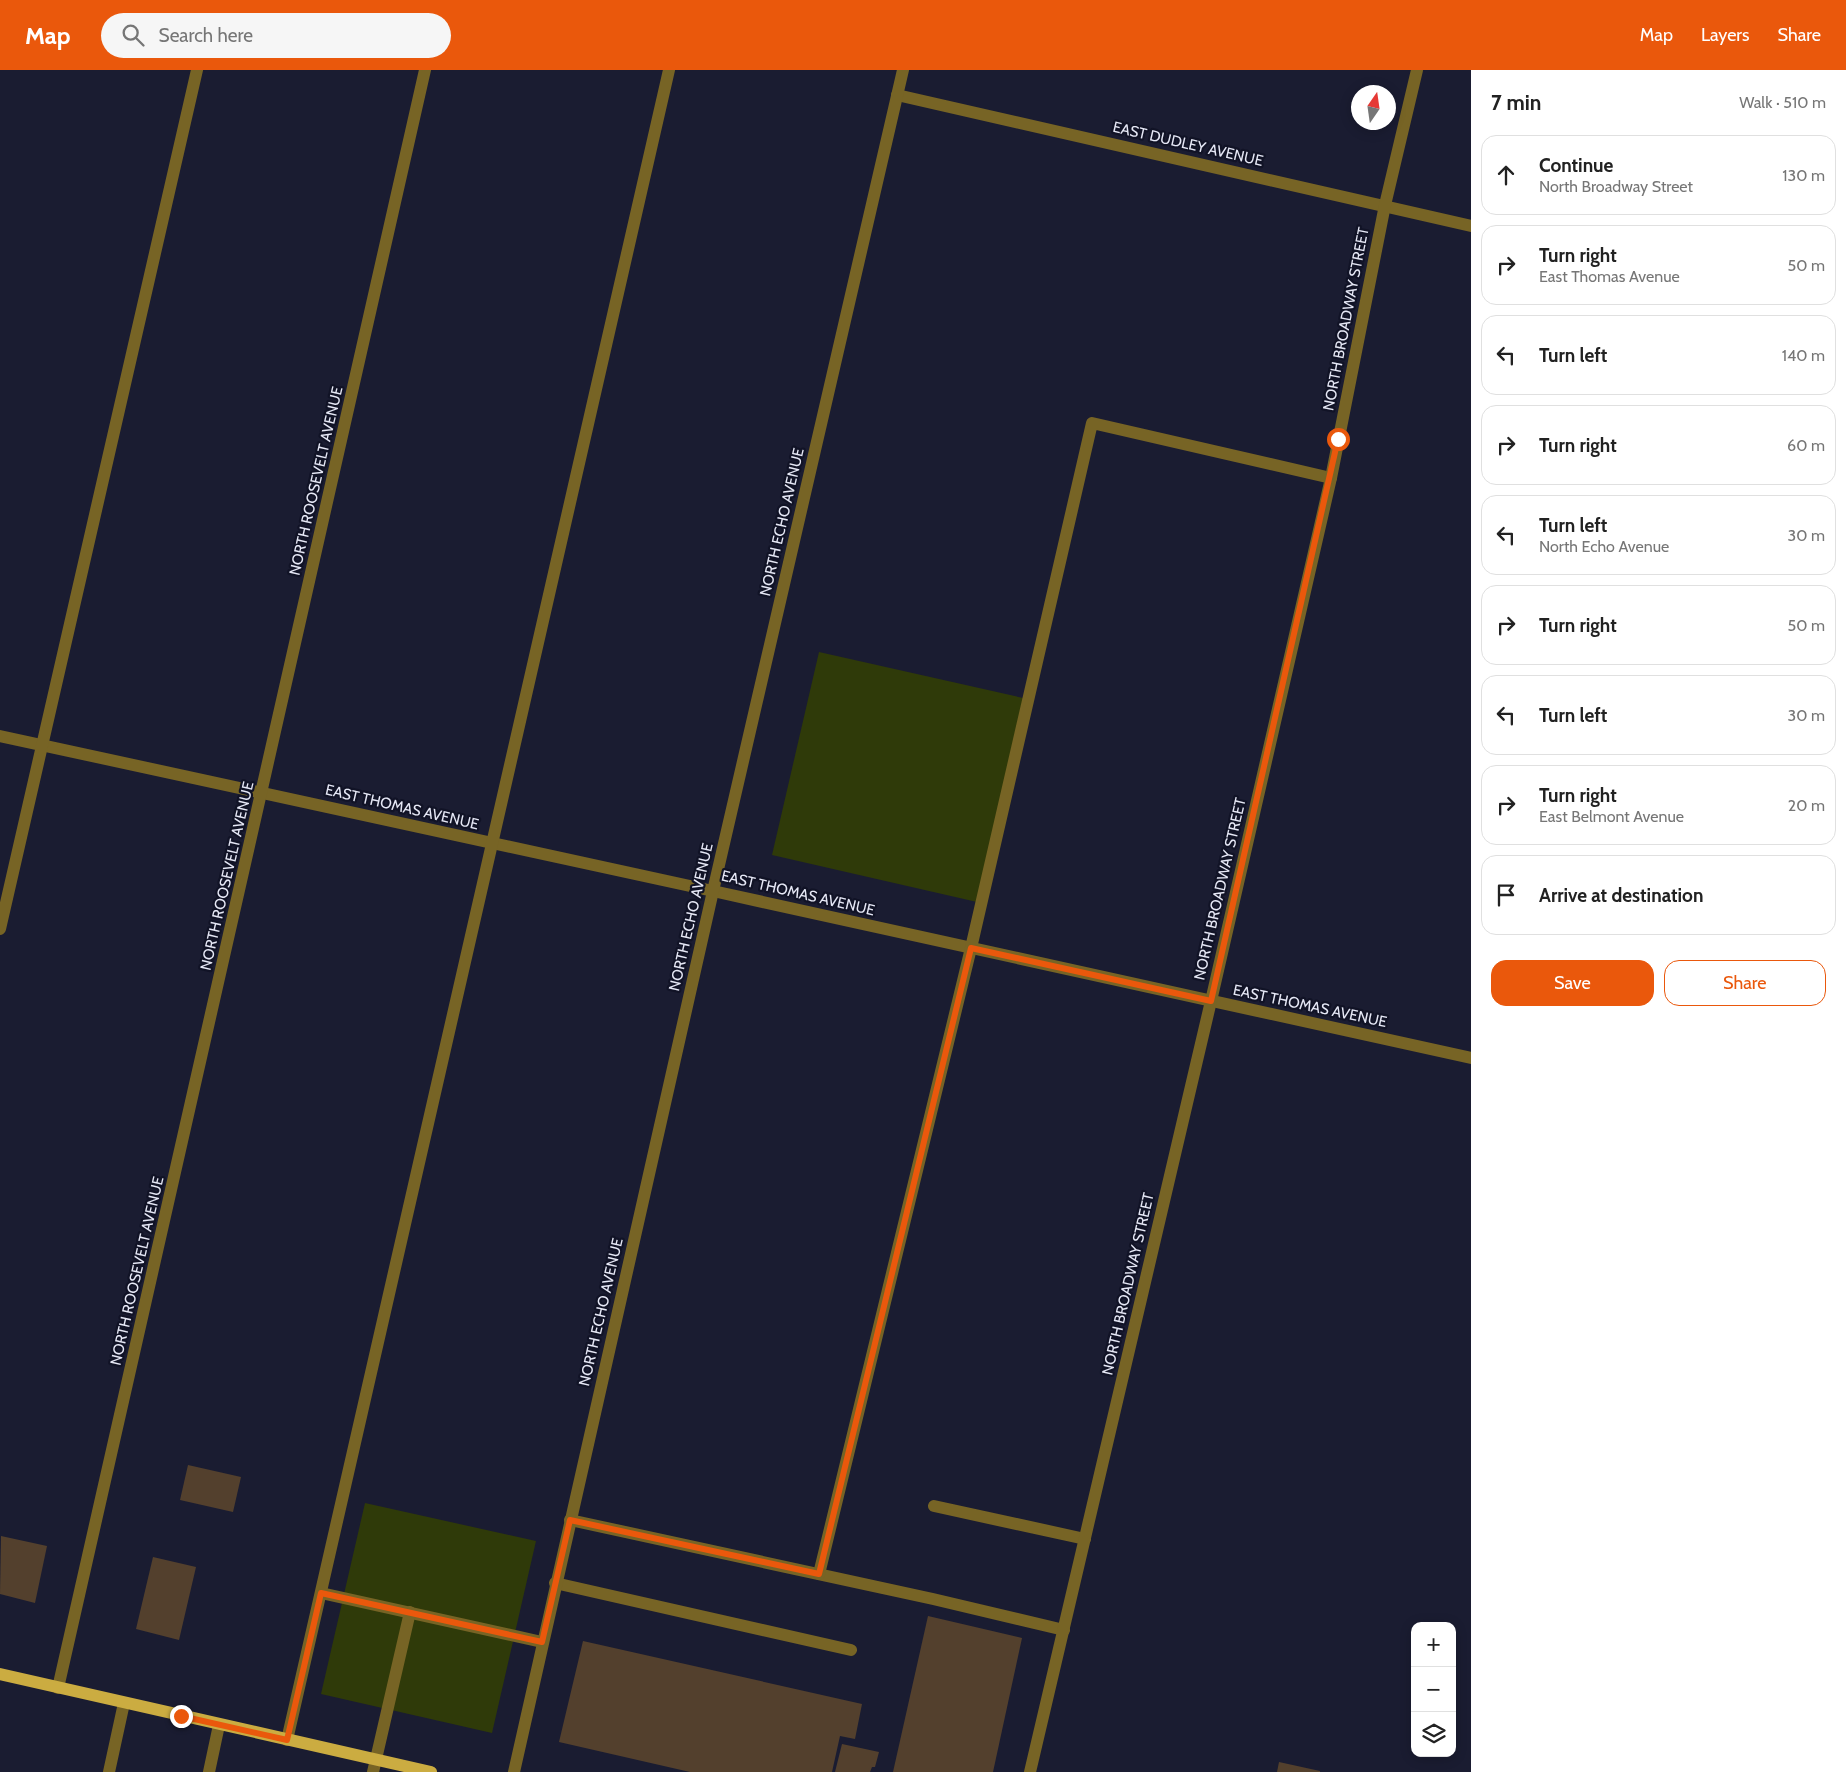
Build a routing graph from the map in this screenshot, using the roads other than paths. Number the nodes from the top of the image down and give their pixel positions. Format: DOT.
graph roads {
  1 [pos="197,70"];
  2 [pos="425,70"];
  3 [pos="669,70"];
  4 [pos="903,70"];
  5 [pos="1417,70"];
  6 [pos="898,95"];
  7 [pos="1384,205"];
  8 [pos="1471,226"];
  9 [pos="1331,478"];
  10 [pos="0,736"];
  11 [pos="42,745"];
  12 [pos="263,792"];
  13 [pos="493,844"];
  14 [pos="713,891"];
  15 [pos="0,929"];
  16 [pos="971,948"];
  17 [pos="1211,1001"];
  18 [pos="1471,1058"];
  19 [pos="934,1506"];
  20 [pos="570,1520"];
  21 [pos="1085,1539"];
  22 [pos="819,1574"];
  23 [pos="556,1583"];
  24 [pos="321,1593"];
  25 [pos="410,1612"];
  26 [pos="1064,1630"];
  27 [pos="542,1642"];
  28 [pos="851,1650"];
  29 [pos="0,1674"];
  30 [pos="58,1688"];
  31 [pos="124,1703"];
  32 [pos="219,1725"];
  33 [pos="287,1740"];
  34 [pos="374,1766"];
  35 [pos="109,1772"];
  36 [pos="208,1772"];
  37 [pos="431,1772"];
  38 [pos="514,1772"];
  39 [pos="1030,1772"];
  1 -- 11 [label="street"];
  2 -- 12 [label="street, NORTH ROOSEVELT AVENUE"];
  3 -- 13 [label="street"];
  4 -- 6 [label="street, NORTH ECHO AVENUE"];
  5 -- 7 [label="street, NORTH BROADWAY STREET"];
  6 -- 7 [label="street, EAST DUDLEY AVENUE"];
  6 -- 14 [label="street, NORTH ECHO AVENUE"];
  7 -- 8 [label="street, EAST DUDLEY AVENUE"];
  7 -- 9 [label="street, NORTH BROADWAY STREET"];
  9 -- 16 [label="street"];
  9 -- 17 [label="street, NORTH BROADWAY STREET"];
  10 -- 11 [label="street, EAST THOMAS AVENUE"];
  11 -- 12 [label="street, EAST THOMAS AVENUE"];
  11 -- 15 [label="street"];
  12 -- 13 [label="street, EAST THOMAS AVENUE"];
  12 -- 30 [label="street, NORTH ROOSEVELT AVENUE"];
  13 -- 14 [label="street, EAST THOMAS AVENUE"];
  13 -- 24 [label="street"];
  14 -- 16 [label="street, EAST THOMAS AVENUE"];
  14 -- 20 [label="street, NORTH ECHO AVENUE"];
  16 -- 17 [label="street, EAST THOMAS AVENUE"];
  16 -- 22 [label="street"];
  17 -- 18 [label="street, EAST THOMAS AVENUE"];
  17 -- 21 [label="street, NORTH BROADWAY STREET"];
  19 -- 21 [label="street"];
  20 -- 22 [label="street"];
  20 -- 23 [label="street, NORTH ECHO AVENUE"];
  21 -- 26 [label="street, NORTH BROADWAY STREET"];
  22 -- 26 [label="street"];
  23 -- 27 [label="street, NORTH ECHO AVENUE"];
  23 -- 28 [label="street"];
  24 -- 25 [label="street"];
  24 -- 33 [label="street"];
  25 -- 27 [label="street"];
  25 -- 34 [label="street"];
  26 -- 39 [label="street, NORTH BROADWAY STREET"];
  27 -- 38 [label="street, NORTH ECHO AVENUE"];
  29 -- 30 [label="main road"];
  30 -- 31 [label="main road"];
  31 -- 32 [label="main road"];
  31 -- 35 [label="street"];
  32 -- 33 [label="main road"];
  32 -- 36 [label="street"];
  33 -- 34 [label="main road"];
  34 -- 37 [label="main road"];
}
